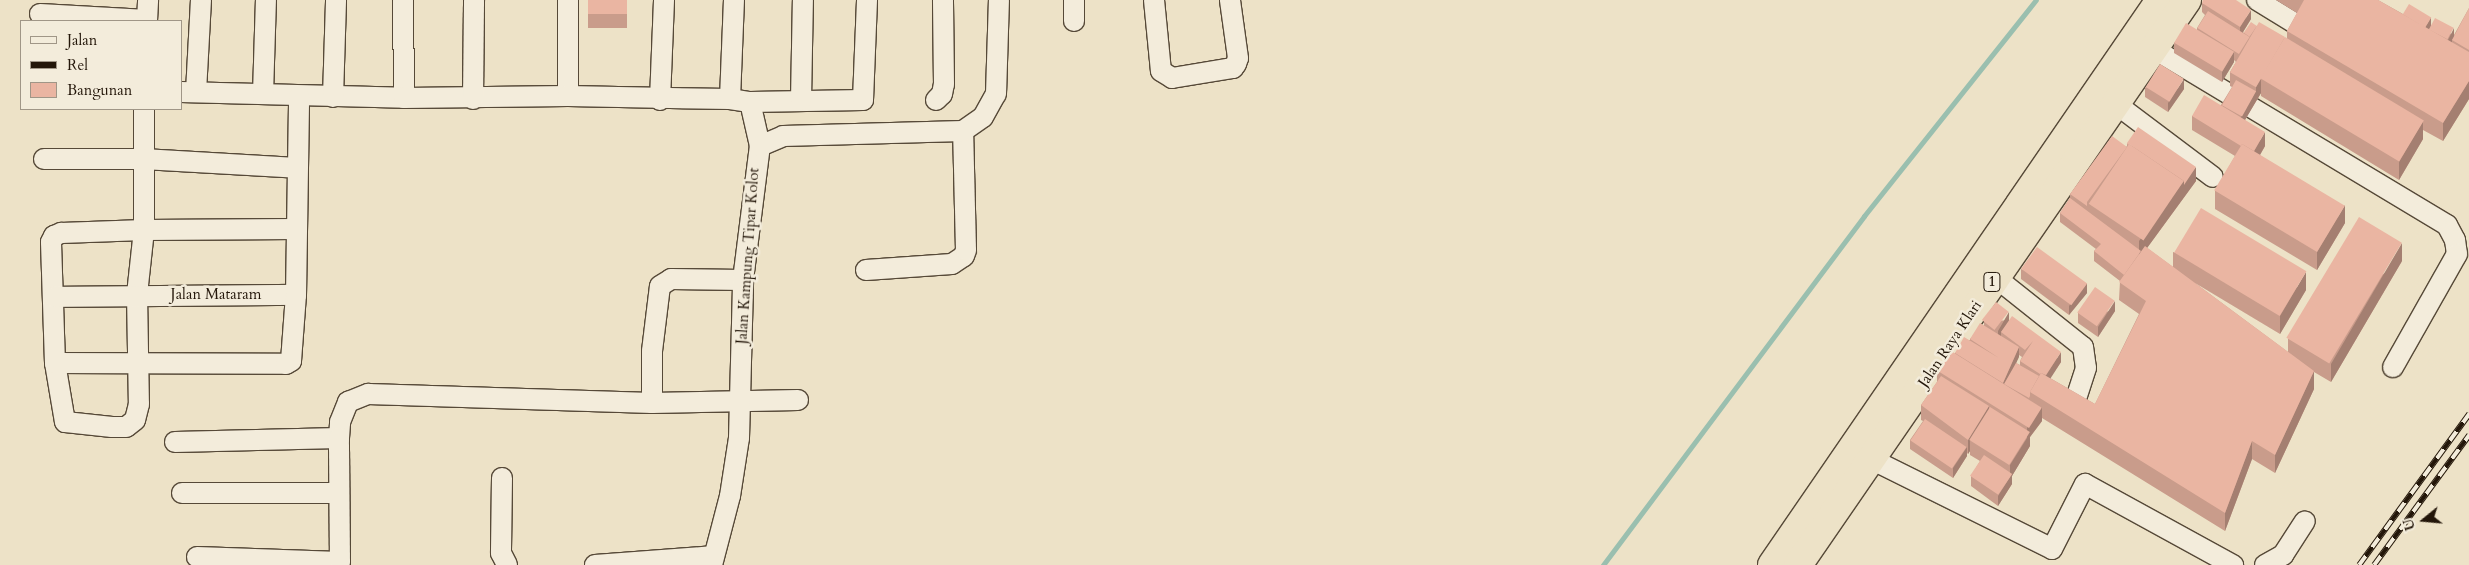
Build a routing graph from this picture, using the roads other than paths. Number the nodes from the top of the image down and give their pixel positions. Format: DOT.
graph roads {
  1 [pos="148,0"];
  2 [pos="201,0"];
  3 [pos="266,0"];
  4 [pos="336,0"];
  5 [pos="403,0"];
  6 [pos="474,0"];
  7 [pos="568,0"];
  8 [pos="664,0"];
  9 [pos="734,0"];
  10 [pos="803,0"];
  11 [pos="867,0"];
  12 [pos="943,0"];
  13 [pos="999,0"];
  14 [pos="1074,0"];
  15 [pos="1154,0"];
  16 [pos="1230,0"];
  17 [pos="2160,0"];
  18 [pos="2187,0"];
  19 [pos="2257,0"];
  20 [pos="40,14"];
  21 [pos="132,20"];
  22 [pos="147,20"];
  23 [pos="1074,21"];
  24 [pos="2296,24"];
  25 [pos="2154,49"];
  26 [pos="189,92"];
  27 [pos="263,94"];
  28 [pos="299,96"];
  29 [pos="568,96"];
  30 [pos="333,97"];
  31 [pos="404,98"];
  32 [pos="473,98"];
  33 [pos="730,99"];
  34 [pos="660,100"];
  35 [pos="801,100"];
  36 [pos="936,100"];
  37 [pos="750,102"];
  38 [pos="2116,104"];
  39 [pos="144,110"];
  40 [pos="963,131"];
  41 [pos="760,146"];
  42 [pos="44,159"];
  43 [pos="143,159"];
  44 [pos="297,168"];
  45 [pos="2213,177"];
  46 [pos="295,229"];
  47 [pos="144,230"];
  48 [pos="866,270"];
  49 [pos="1995,277"];
  50 [pos="743,280"];
  51 [pos="137,294"];
  52 [pos="296,295"];
  53 [pos="54,296"];
  54 [pos="55,363"];
  55 [pos="137,365"];
  56 [pos="2393,367"];
  57 [pos="2076,398"];
  58 [pos="798,400"];
  59 [pos="652,402"];
  60 [pos="739,402"];
  61 [pos="340,438"];
  62 [pos="175,442"];
  63 [pos="1871,459"];
  64 [pos="502,478"];
  65 [pos="182,493"];
  66 [pos="337,493"];
  67 [pos="2305,521"];
  68 [pos="197,557"];
  69 [pos="713,561"];
  70 [pos="340,564"];
  71 [pos="507,565"];
  72 [pos="595,565"];
  73 [pos="1772,565"];
  74 [pos="1798,565"];
  75 [pos="2233,565"];
  76 [pos="2265,565"];
  1 -- 22 [label="street"];
  2 -- 26 [label="street"];
  3 -- 27 [label="street"];
  4 -- 30 [label="street"];
  5 -- 31 [label="street"];
  6 -- 32 [label="street"];
  7 -- 29 [label="street"];
  8 -- 34 [label="street"];
  9 -- 33 [label="street"];
  10 -- 35 [label="street"];
  11 -- 35 [label="street"];
  12 -- 36 [label="street"];
  13 -- 40 [label="street"];
  14 -- 23 [label="street"];
  15 -- 16 [label="street"];
  17 -- 73 [label="highway, Jalan Raya Klari / 1"];
  18 -- 25 [label="highway, Jalan Raya Klari / 1"];
  19 -- 24 [label="street"];
  20 -- 21 [label="street"];
  25 -- 38 [label="highway, Jalan Raya Klari / 1"];
  25 -- 56 [label="street"];
  26 -- 27 [label="street"];
  27 -- 28 [label="street"];
  28 -- 30 [label="street"];
  28 -- 44 [label="street"];
  29 -- 32 [label="street"];
  29 -- 34 [label="street"];
  30 -- 31 [label="street"];
  31 -- 32 [label="street"];
  33 -- 34 [label="street"];
  33 -- 37 [label="street"];
  35 -- 37 [label="street"];
  37 -- 41 [label="street"];
  38 -- 45 [label="street"];
  38 -- 49 [label="highway, Jalan Raya Klari / 1"];
  39 -- 43 [label="street"];
  40 -- 41 [label="street, Jalan Kampung Tipar Kolot"];
  40 -- 48 [label="street"];
  41 -- 50 [label="street, Jalan Kampung Tipar Kolot"];
  42 -- 43 [label="street"];
  43 -- 44 [label="street"];
  43 -- 47 [label="street"];
  44 -- 46 [label="street"];
  46 -- 47 [label="street"];
  46 -- 52 [label="street"];
  47 -- 51 [label="street"];
  47 -- 53 [label="street"];
  49 -- 57 [label="street"];
  49 -- 63 [label="highway, Jalan Raya Klari / 1"];
  50 -- 59 [label="street"];
  50 -- 60 [label="street, Jalan Kampung Tipar Kolot"];
  51 -- 52 [label="street, Jalan Mataram"];
  51 -- 53 [label="street, Jalan Mataram"];
  51 -- 55 [label="street"];
  52 -- 55 [label="street"];
  53 -- 54 [label="street"];
  54 -- 55 [label="street"];
  54 -- 55 [label="street"];
  58 -- 60 [label="street"];
  59 -- 60 [label="street"];
  59 -- 61 [label="street"];
  60 -- 69 [label="street, Jalan Kampung Tipar Kolot"];
  61 -- 62 [label="street"];
  61 -- 66 [label="street"];
  63 -- 74 [label="highway, Jalan Raya Klari / 1"];
  63 -- 75 [label="street"];
  64 -- 71 [label="street"];
  65 -- 66 [label="street"];
  66 -- 70 [label="street"];
  67 -- 76 [label="street"];
  68 -- 70 [label="street"];
  69 -- 72 [label="street"];
}
